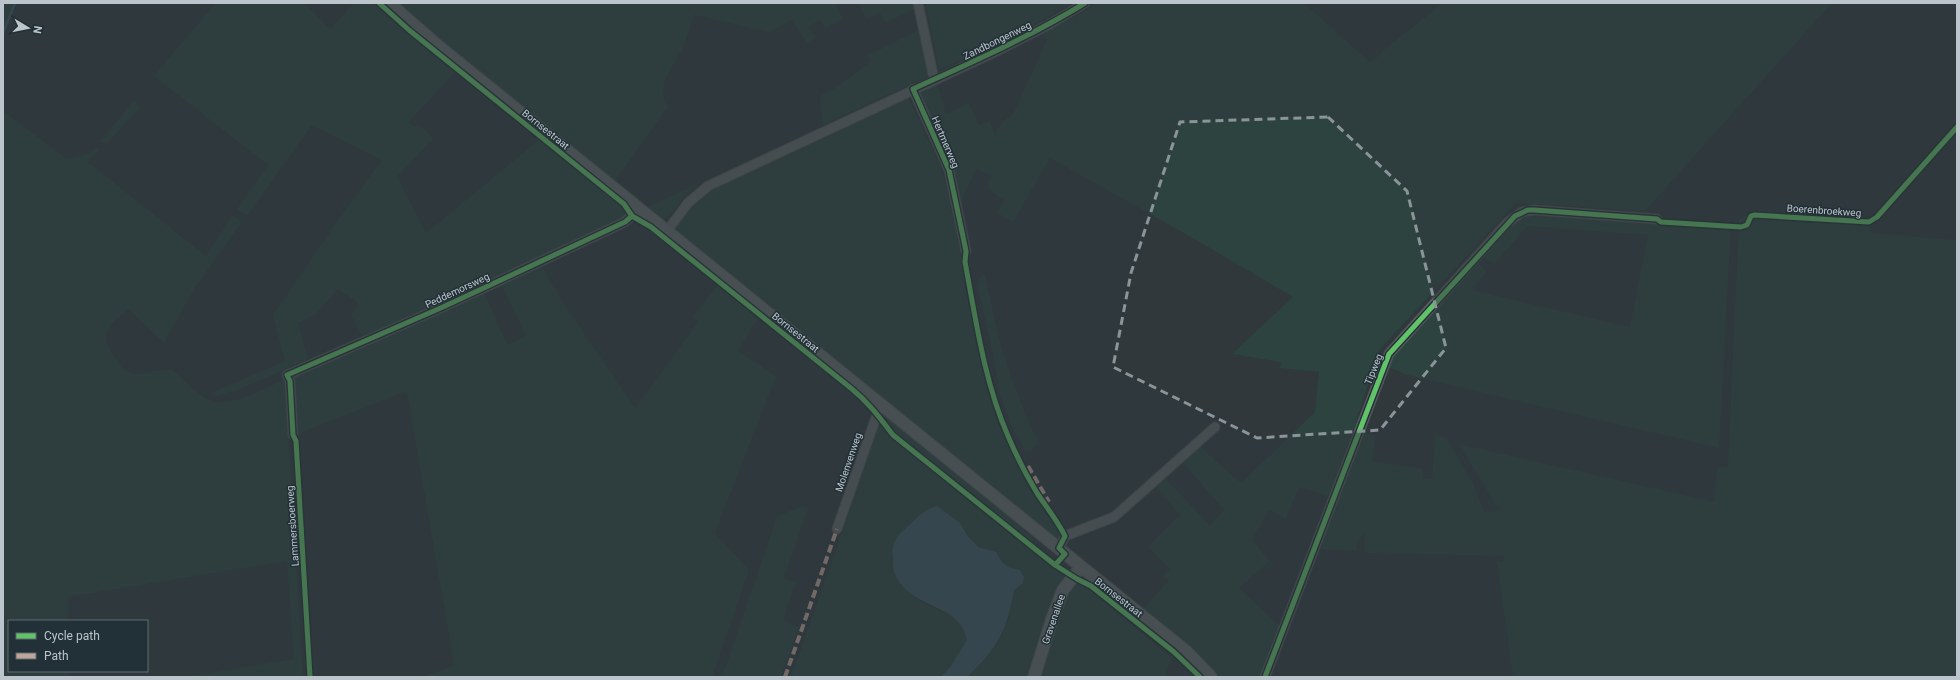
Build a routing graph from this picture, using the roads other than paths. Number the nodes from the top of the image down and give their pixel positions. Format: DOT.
graph roads {
  1 [pos="389,3"];
  2 [pos="918,3"];
  3 [pos="1085,3"];
  4 [pos="934,79"];
  5 [pos="913,89"];
  6 [pos="639,208"];
  7 [pos="1657,219"];
  8 [pos="667,231"];
  9 [pos="966,251"];
  10 [pos="881,403"];
  11 [pos="1215,427"];
  12 [pos="293,435"];
  13 [pos="837,529"];
  14 [pos="1059,548"];
  15 [pos="1081,567"];
  16 [pos="1034,677"];
  17 [pos="1211,677"];
  18 [pos="1265,677"];
  1 -- 6 [label="street, Bornsestraat"];
  2 -- 4 [label="street"];
  3 -- 4 [label="street, Zandbongenweg"];
  4 -- 5 [label="street, Zandbongenweg"];
  5 -- 8 [label="street, Zandbongenweg"];
  5 -- 9 [label="street, Hertmerweg"];
  6 -- 8 [label="street, Bornsestraat"];
  6 -- 12 [label="street, Peddemorsweg"];
  7 -- 18 [label="street, Tipweg"];
  8 -- 10 [label="street, Bornsestraat"];
  10 -- 13 [label="street, Molenvenweg"];
  10 -- 14 [label="street, Bornsestraat"];
  11 -- 14 [label="street"];
  14 -- 15 [label="street, Bornsestraat"];
  15 -- 16 [label="street, Gravenallee"];
  15 -- 17 [label="street, Bornsestraat"];
}
